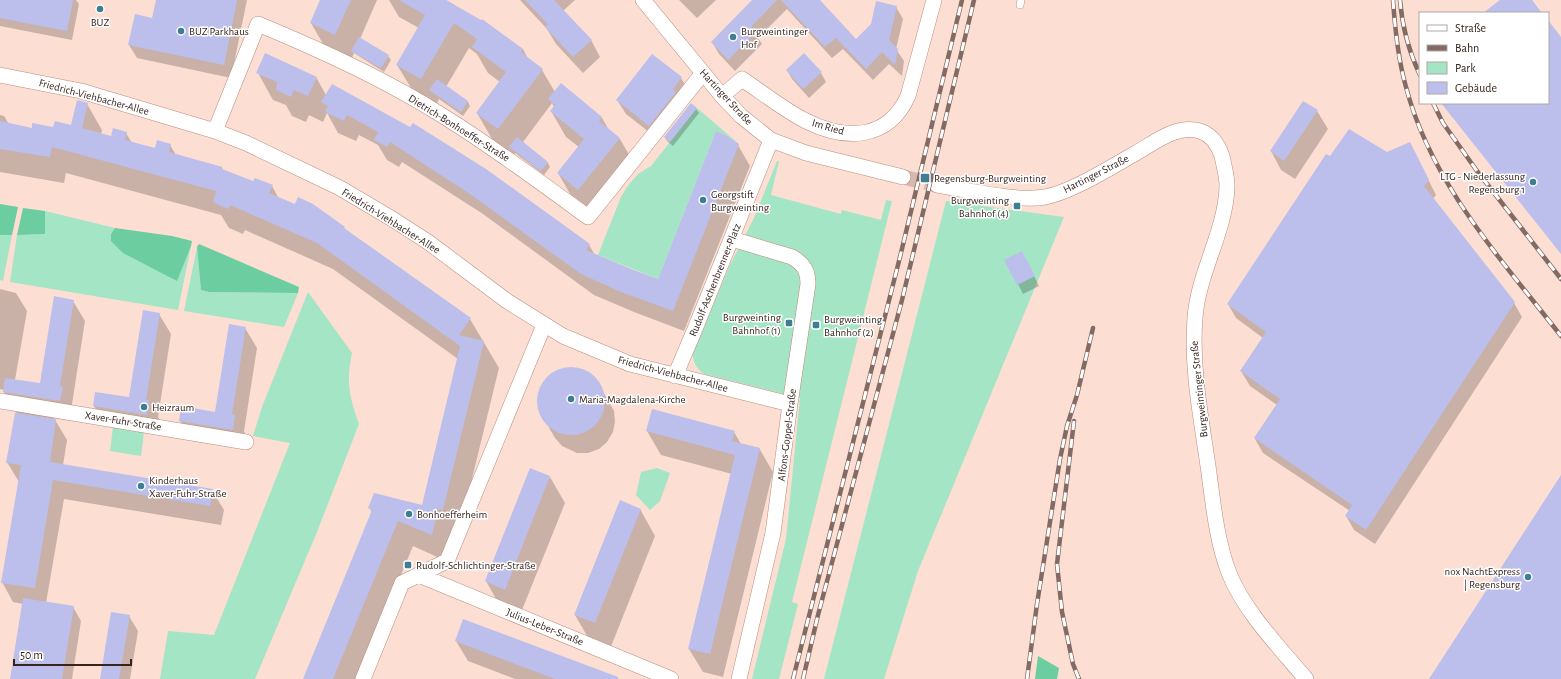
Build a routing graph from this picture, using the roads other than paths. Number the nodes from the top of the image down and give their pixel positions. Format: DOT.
graph roads {
  1 [pos="643,0"];
  2 [pos="934,0"];
  3 [pos="703,73"];
  4 [pos="0,75"];
  5 [pos="722,96"];
  6 [pos="215,131"];
  7 [pos="771,140"];
  8 [pos="1156,140"];
  9 [pos="903,177"];
  10 [pos="937,185"];
  11 [pos="732,239"];
  12 [pos="544,325"];
  13 [pos="675,376"];
  14 [pos="0,401"];
  15 [pos="790,404"];
  16 [pos="246,442"];
  17 [pos="419,575"];
  18 [pos="363,679"];
  19 [pos="671,679"];
  20 [pos="739,679"];
  21 [pos="1306,679"];
  1 -- 3 [label="street, Hartinger Straße"];
  2 -- 5 [label="street, Im Ried"];
  3 -- 5 [label="street, Hartinger Straße"];
  3 -- 6 [label="street, Dietrich-Bonhoeffer-Straße"];
  4 -- 6 [label="street, Friedrich-Viehbacher-Allee"];
  5 -- 7 [label="street, Hartinger Straße"];
  6 -- 12 [label="street, Friedrich-Viehbacher-Allee"];
  7 -- 9 [label="street, Hartinger Straße"];
  7 -- 11 [label="street, Rudolf-Aschenbrenner-Platz"];
  8 -- 10 [label="street, Hartinger Straße"];
  8 -- 21 [label="street, Burgweintinger Straße"];
  11 -- 13 [label="street, Rudolf-Aschenbrenner-Platz"];
  11 -- 15 [label="street, Alfons-Goppel-Straße"];
  12 -- 13 [label="street, Friedrich-Viehbacher-Allee"];
  12 -- 17 [label="street"];
  13 -- 15 [label="street, Friedrich-Viehbacher-Allee"];
  14 -- 16 [label="street, Xaver-Fuhr-Straße"];
  15 -- 20 [label="street, Alfons-Goppel-Straße"];
  17 -- 18 [label="street"];
  17 -- 19 [label="street, Julius-Leber-Straße"];
}
